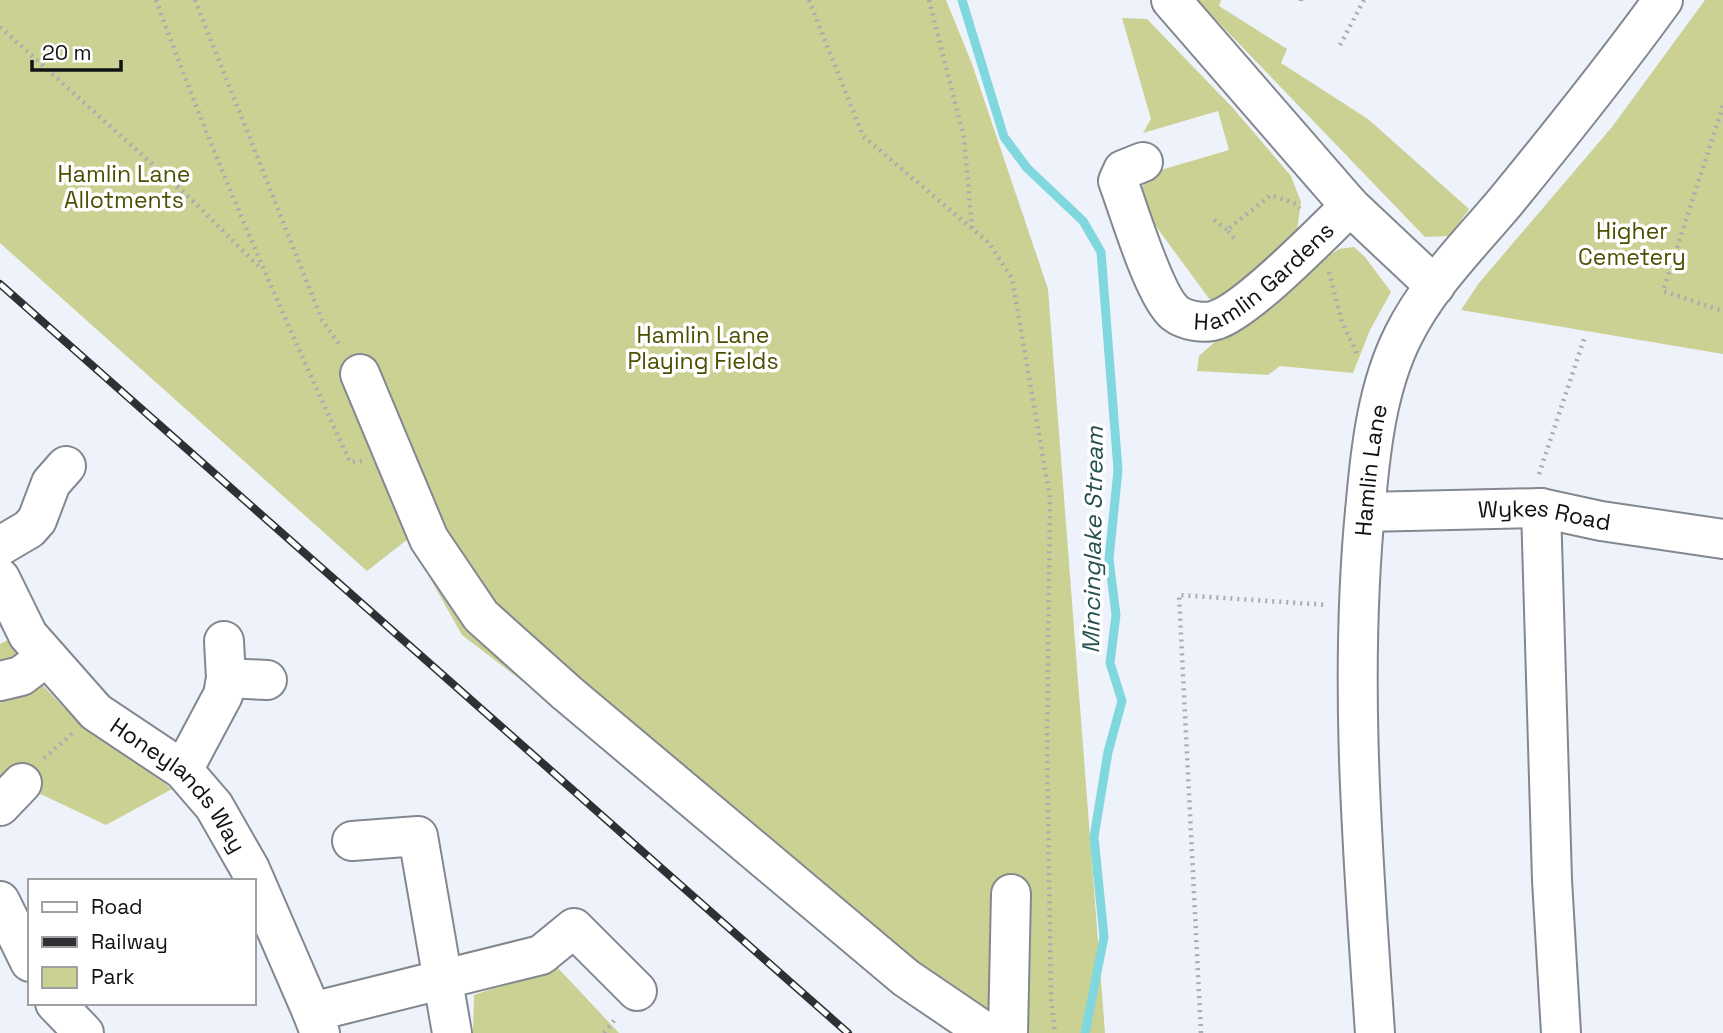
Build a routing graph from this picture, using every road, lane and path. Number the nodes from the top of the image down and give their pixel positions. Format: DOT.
graph roads {
  1 [pos="156,0"];
  2 [pos="195,0"];
  3 [pos="809,0"];
  4 [pos="929,0"];
  5 [pos="1171,0"];
  6 [pos="1364,0"];
  7 [pos="1663,0"];
  8 [pos="0,27"];
  9 [pos="1340,45"];
  10 [pos="1723,106"];
  11 [pos="1143,162"];
  12 [pos="1350,206"];
  13 [pos="1214,220"];
  14 [pos="971,228"];
  15 [pos="1227,230"];
  16 [pos="1320,236"];
  17 [pos="1234,238"];
  18 [pos="263,271"];
  19 [pos="1436,286"];
  20 [pos="1723,311"];
  21 [pos="1584,338"];
  22 [pos="360,374"];
  23 [pos="1383,391"];
  24 [pos="374,459"];
  25 [pos="66,466"];
  26 [pos="1534,509"];
  27 [pos="1365,512"];
  28 [pos="1723,539"];
  29 [pos="0,546"];
  30 [pos="0,578"];
  31 [pos="1357,607"];
  32 [pos="46,657"];
  33 [pos="267,680"];
  34 [pos="0,681"];
  35 [pos="96,712"];
  36 [pos="183,770"];
  37 [pos="11,795"];
  38 [pos="352,841"];
  39 [pos="254,879"];
  40 [pos="256,883"];
  41 [pos="1011,894"];
  42 [pos="0,901"];
  43 [pos="28,958"];
  44 [pos="443,980"];
  45 [pos="636,991"];
  46 [pos="316,1023"];
  47 [pos="452,1033"];
  48 [pos="987,1033"];
  49 [pos="1008,1033"];
  50 [pos="1055,1033"];
  51 [pos="1201,1033"];
  52 [pos="1375,1033"];
  53 [pos="1562,1033"];
  1 -- 18 [label="path"];
  2 -- 22 [label="path"];
  3 -- 14 [label="path"];
  4 -- 14 [label="path"];
  5 -- 12 [label="street, Hamlin Gardens"];
  6 -- 9 [label="path"];
  7 -- 19 [label="street, Hamlin Lane"];
  8 -- 18 [label="path"];
  10 -- 20 [label="path"];
  11 -- 16 [label="street, Hamlin Gardens"];
  12 -- 16 [label="street, Hamlin Gardens"];
  12 -- 19 [label="street, Hamlin Gardens"];
  13 -- 15 [label="path"];
  14 -- 50 [label="path"];
  15 -- 16 [label="path"];
  15 -- 17 [label="path"];
  16 -- 23 [label="path"];
  18 -- 24 [label="path"];
  19 -- 23 [label="street, Hamlin Lane"];
  21 -- 26 [label="path"];
  22 -- 48 [label="street"];
  23 -- 27 [label="street, Hamlin Lane"];
  25 -- 29 [label="street"];
  26 -- 27 [label="street, Wykes Road"];
  26 -- 28 [label="street, Wykes Road"];
  26 -- 53 [label="street"];
  27 -- 31 [label="street, Hamlin Lane"];
  30 -- 32 [label="street, Honeylands Way"];
  31 -- 51 [label="path"];
  31 -- 52 [label="street, Hamlin Lane"];
  32 -- 34 [label="street"];
  32 -- 35 [label="street, Honeylands Way"];
  33 -- 36 [label="street"];
  35 -- 36 [label="street, Honeylands Way"];
  35 -- 37 [label="path"];
  36 -- 39 [label="street, Honeylands Way"];
  38 -- 44 [label="street"];
  40 -- 46 [label="street, Honeylands Way"];
  41 -- 49 [label="street"];
  42 -- 43 [label="street"];
  44 -- 45 [label="street"];
  44 -- 46 [label="street"];
  44 -- 47 [label="street"];
}
